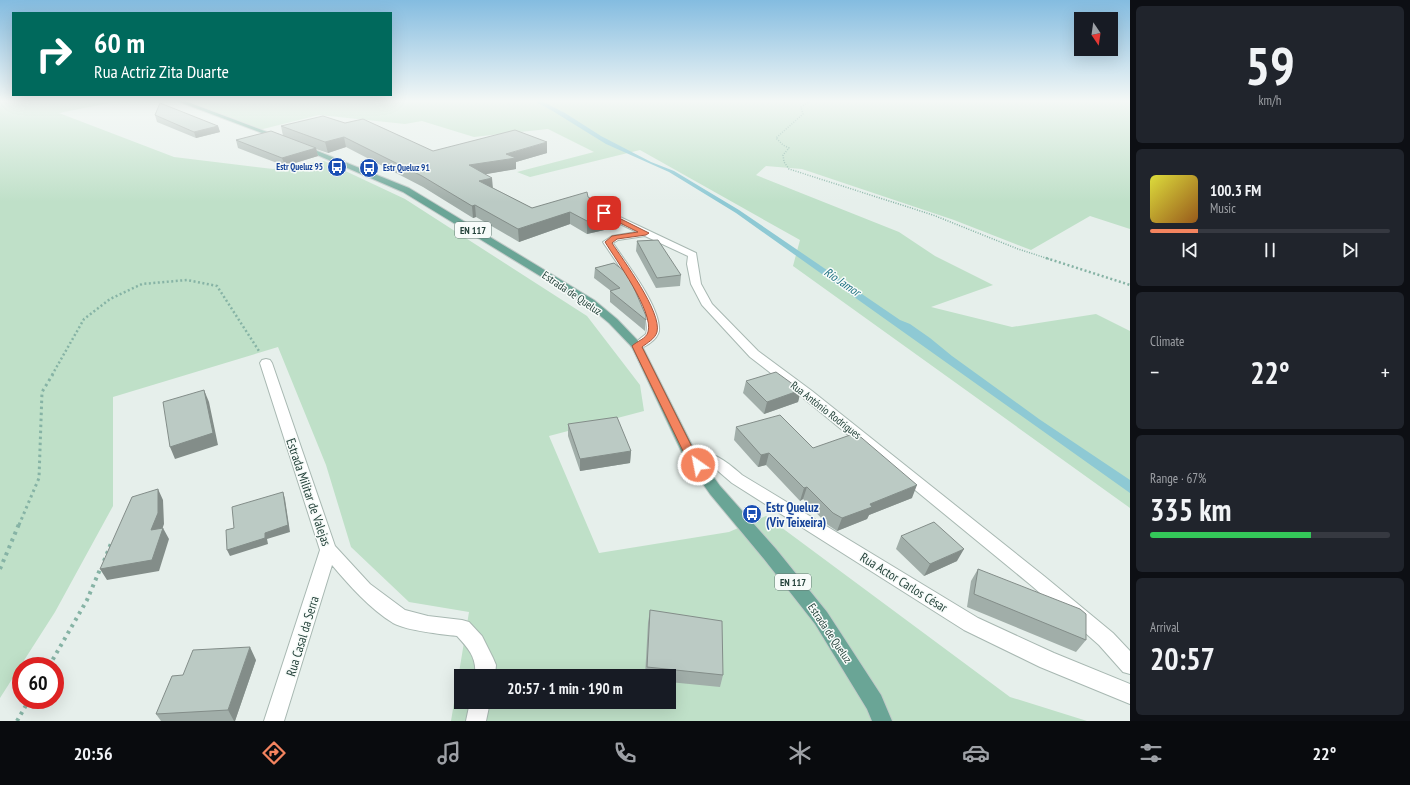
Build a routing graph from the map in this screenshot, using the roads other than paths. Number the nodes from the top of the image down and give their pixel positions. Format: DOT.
graph roads {
  1 [pos="270,135"];
  2 [pos="591,206"];
  3 [pos="646,233"];
  4 [pos="637,346"];
  5 [pos="266,364"];
  6 [pos="689,453"];
  7 [pos="328,550"];
  8 [pos="1130,665"];
  9 [pos="485,669"];
  10 [pos="1130,694"];
  11 [pos="479,709"];
  12 [pos="274,721"];
  13 [pos="476,721"];
  14 [pos="882,721"];
  1 -- 4 [label="main road, Estrada de Queluz / EN 117"];
  2 -- 3 [label="street, Rua António Rodrigues"];
  3 -- 4 [label="street"];
  3 -- 8 [label="street, Rua António Rodrigues"];
  4 -- 6 [label="main road, Estrada de Queluz / EN 117"];
  5 -- 7 [label="street, Estrada Militar de Valejas"];
  6 -- 10 [label="street, Rua Actor Carlos César"];
  6 -- 14 [label="main road, Estrada de Queluz / EN 117"];
  7 -- 9 [label="street, Estrada Militar de Valejas"];
  7 -- 12 [label="street, Rua Casal da Serra"];
  11 -- 13 [label="street"];
}
